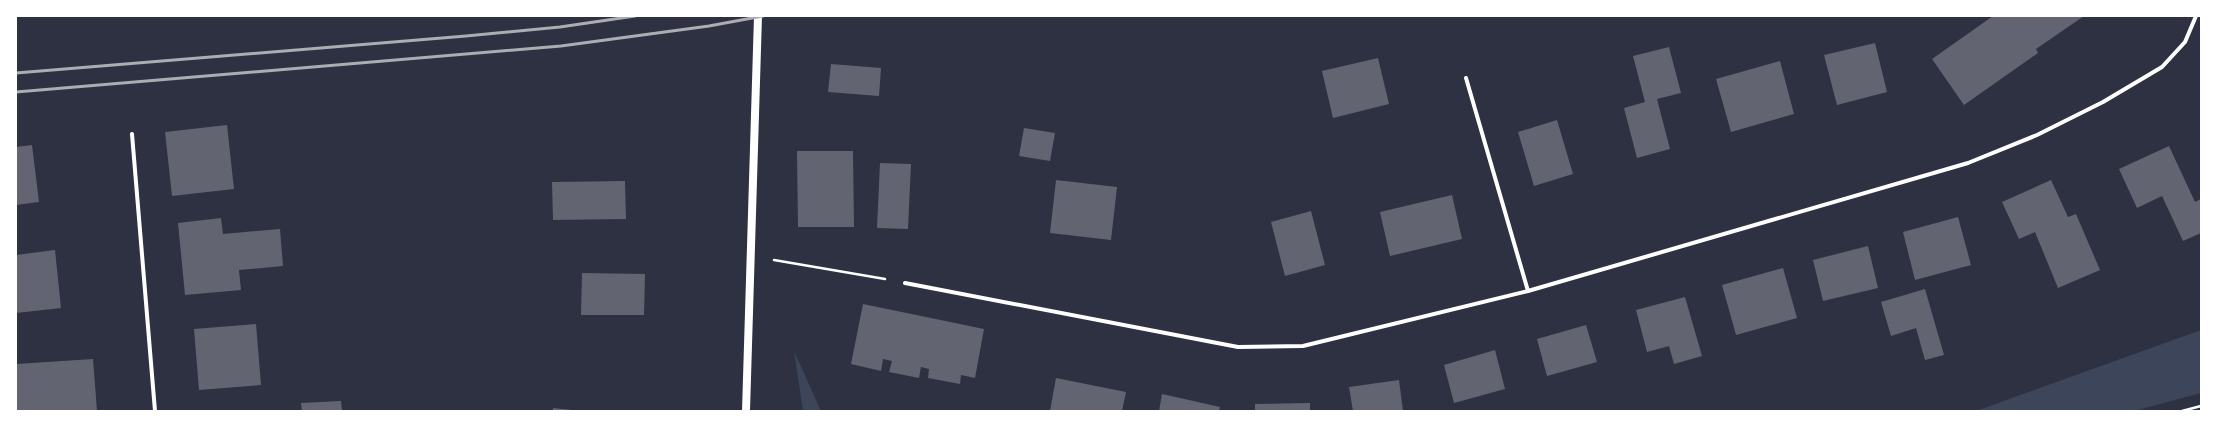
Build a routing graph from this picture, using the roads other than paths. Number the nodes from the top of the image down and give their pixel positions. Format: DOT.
graph roads {
  1 [pos="758,16"];
  2 [pos="2196,16"];
  3 [pos="1466,78"];
  4 [pos="132,134"];
  5 [pos="905,283"];
  6 [pos="1528,291"];
  7 [pos="155,411"];
  8 [pos="746,411"];
  1 -- 8 [label="main road"];
  2 -- 6 [label="street"];
  3 -- 6 [label="street"];
  4 -- 7 [label="street"];
  5 -- 6 [label="street"];
}
